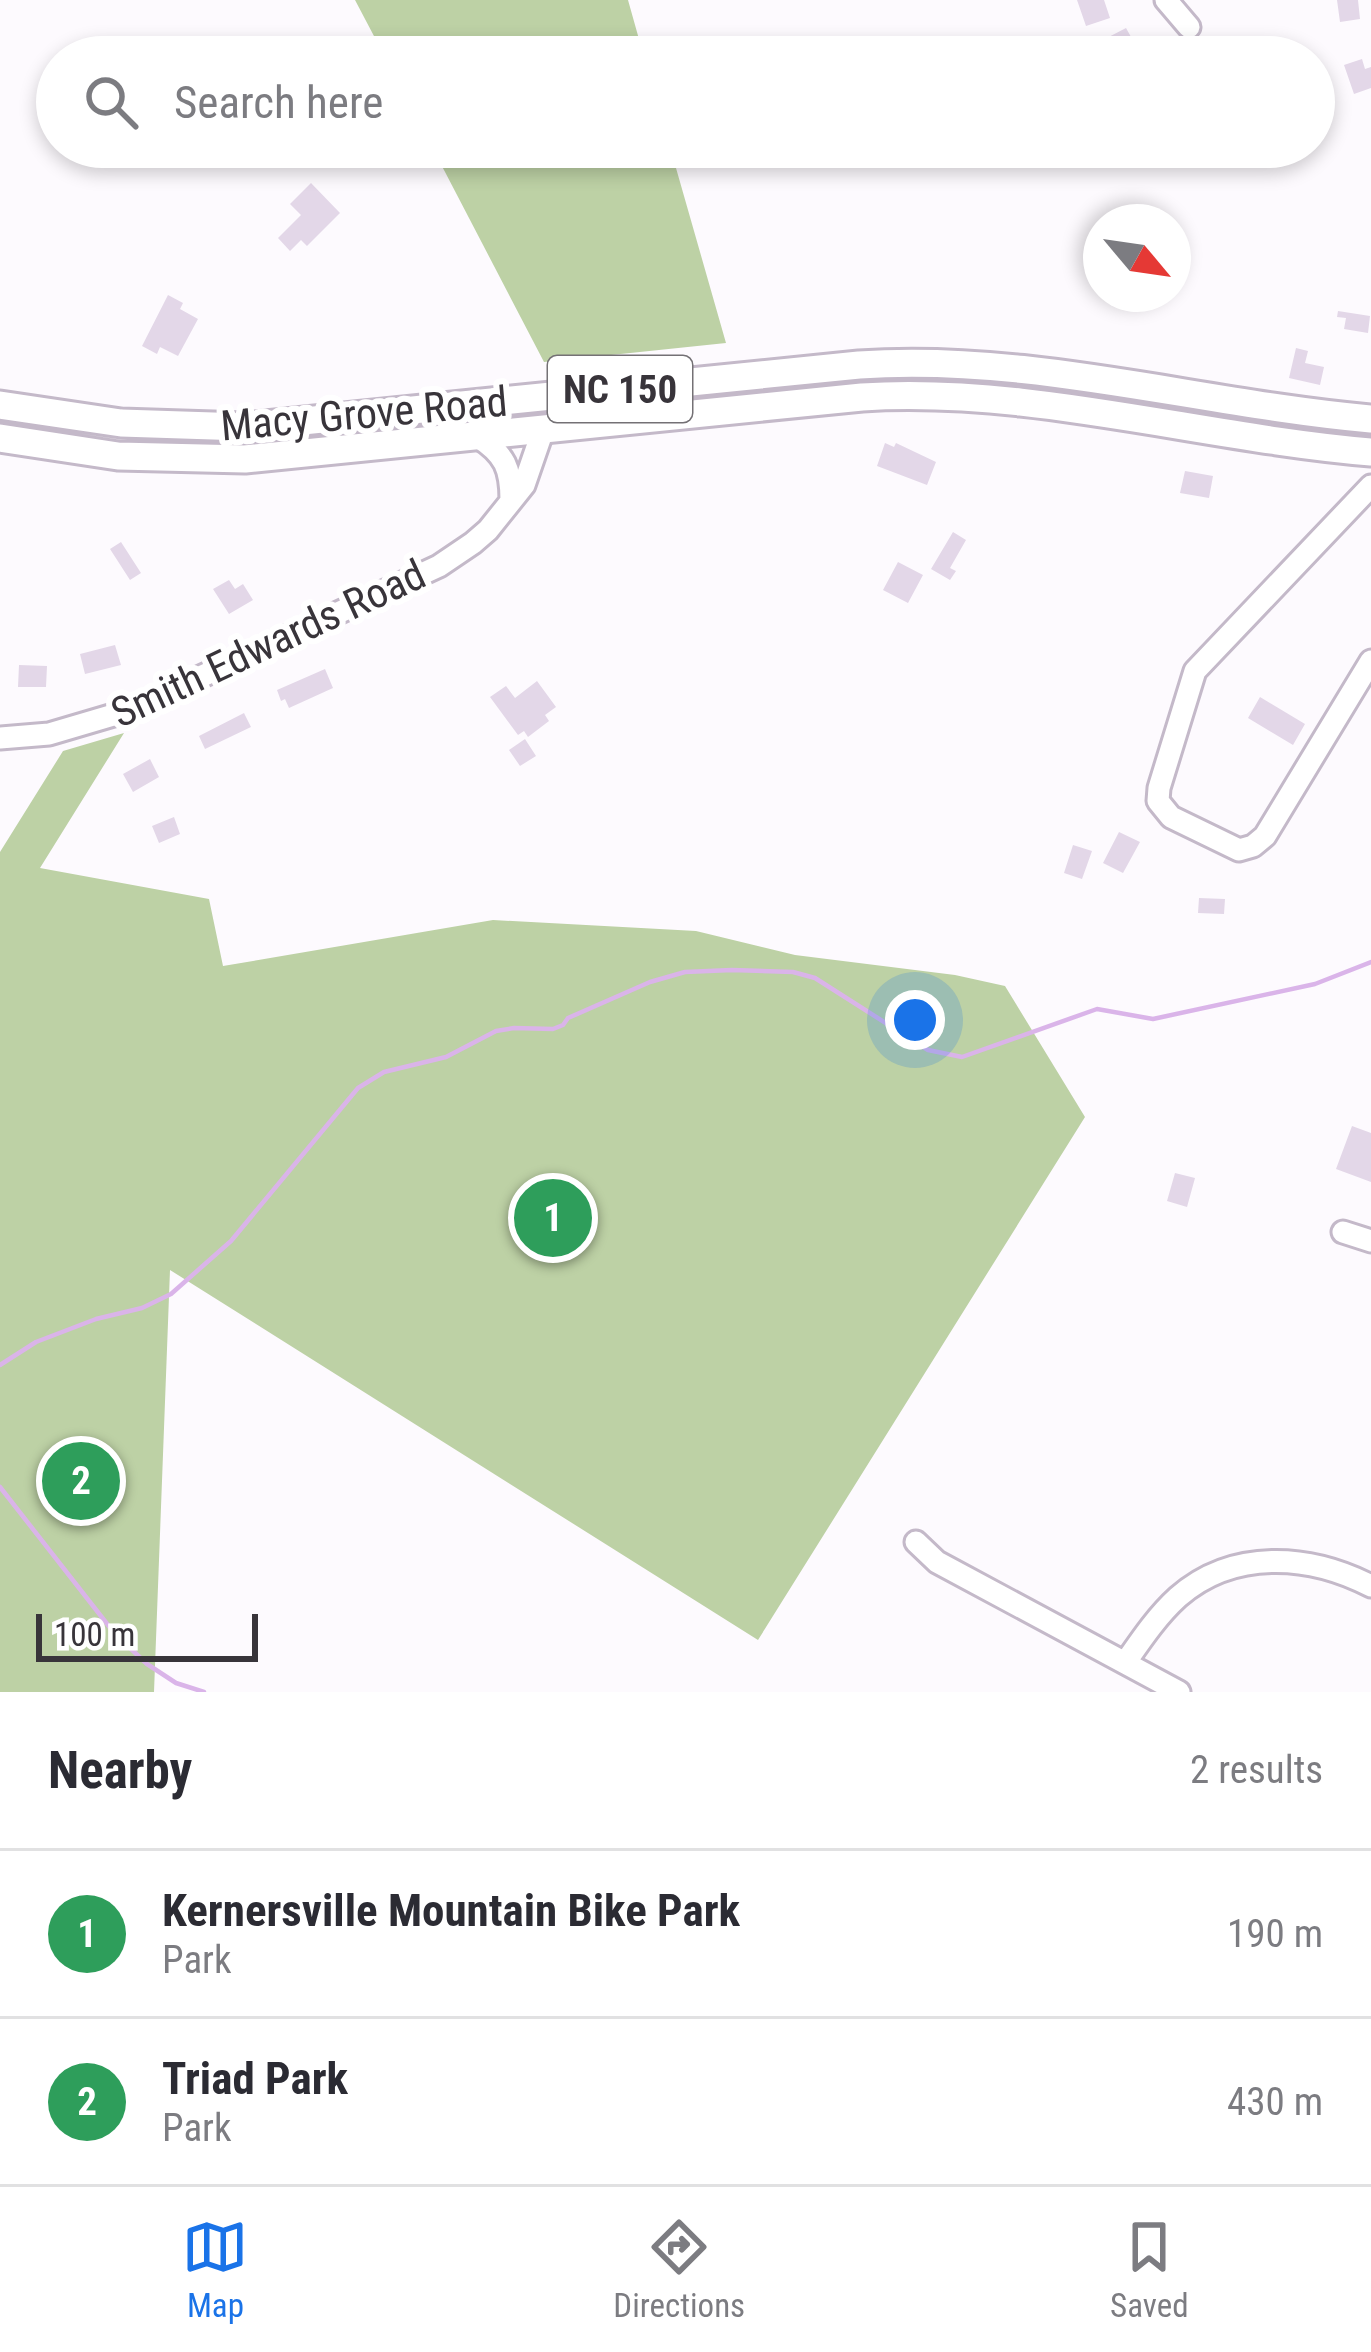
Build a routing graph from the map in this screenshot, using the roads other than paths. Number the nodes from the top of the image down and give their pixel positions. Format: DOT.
graph roads {
  1 [pos="1166,0"];
  2 [pos="1189,27"];
  3 [pos="515,400"];
  4 [pos="1240,402"];
  5 [pos="0,405"];
  6 [pos="1034,405"];
  7 [pos="1371,419"];
  8 [pos="543,430"];
  9 [pos="478,437"];
  10 [pos="0,438"];
  11 [pos="1371,452"];
  12 [pos="289,456"];
  13 [pos="1371,486"];
  14 [pos="511,500"];
  15 [pos="1371,662"];
  16 [pos="0,738"];
  17 [pos="1343,1232"];
  18 [pos="1371,1240"];
  19 [pos="916,1542"];
  20 [pos="1371,1586"];
  21 [pos="1125,1663"];
  22 [pos="1179,1692"];
  1 -- 2 [label="street"];
  3 -- 4 [label="main road, Macy Grove Road / NC 150"];
  3 -- 5 [label="main road, Macy Grove Road / NC 150"];
  3 -- 12 [label="main road"];
  4 -- 6 [label="main road"];
  4 -- 7 [label="main road, Macy Grove Road / NC 150"];
  6 -- 8 [label="main road, Macy Grove Road / NC 150"];
  6 -- 11 [label="main road, Macy Grove Road / NC 150"];
  8 -- 9 [label="main road, Macy Grove Road / NC 150"];
  8 -- 14 [label="street, Smith Edwards Road"];
  9 -- 12 [label="main road, Macy Grove Road / NC 150"];
  9 -- 14 [label="street"];
  10 -- 12 [label="main road, Macy Grove Road / NC 150"];
  13 -- 15 [label="street"];
  14 -- 16 [label="street, Smith Edwards Road"];
  17 -- 18 [label="street"];
  19 -- 21 [label="street"];
  20 -- 21 [label="street"];
  21 -- 22 [label="street"];
}
